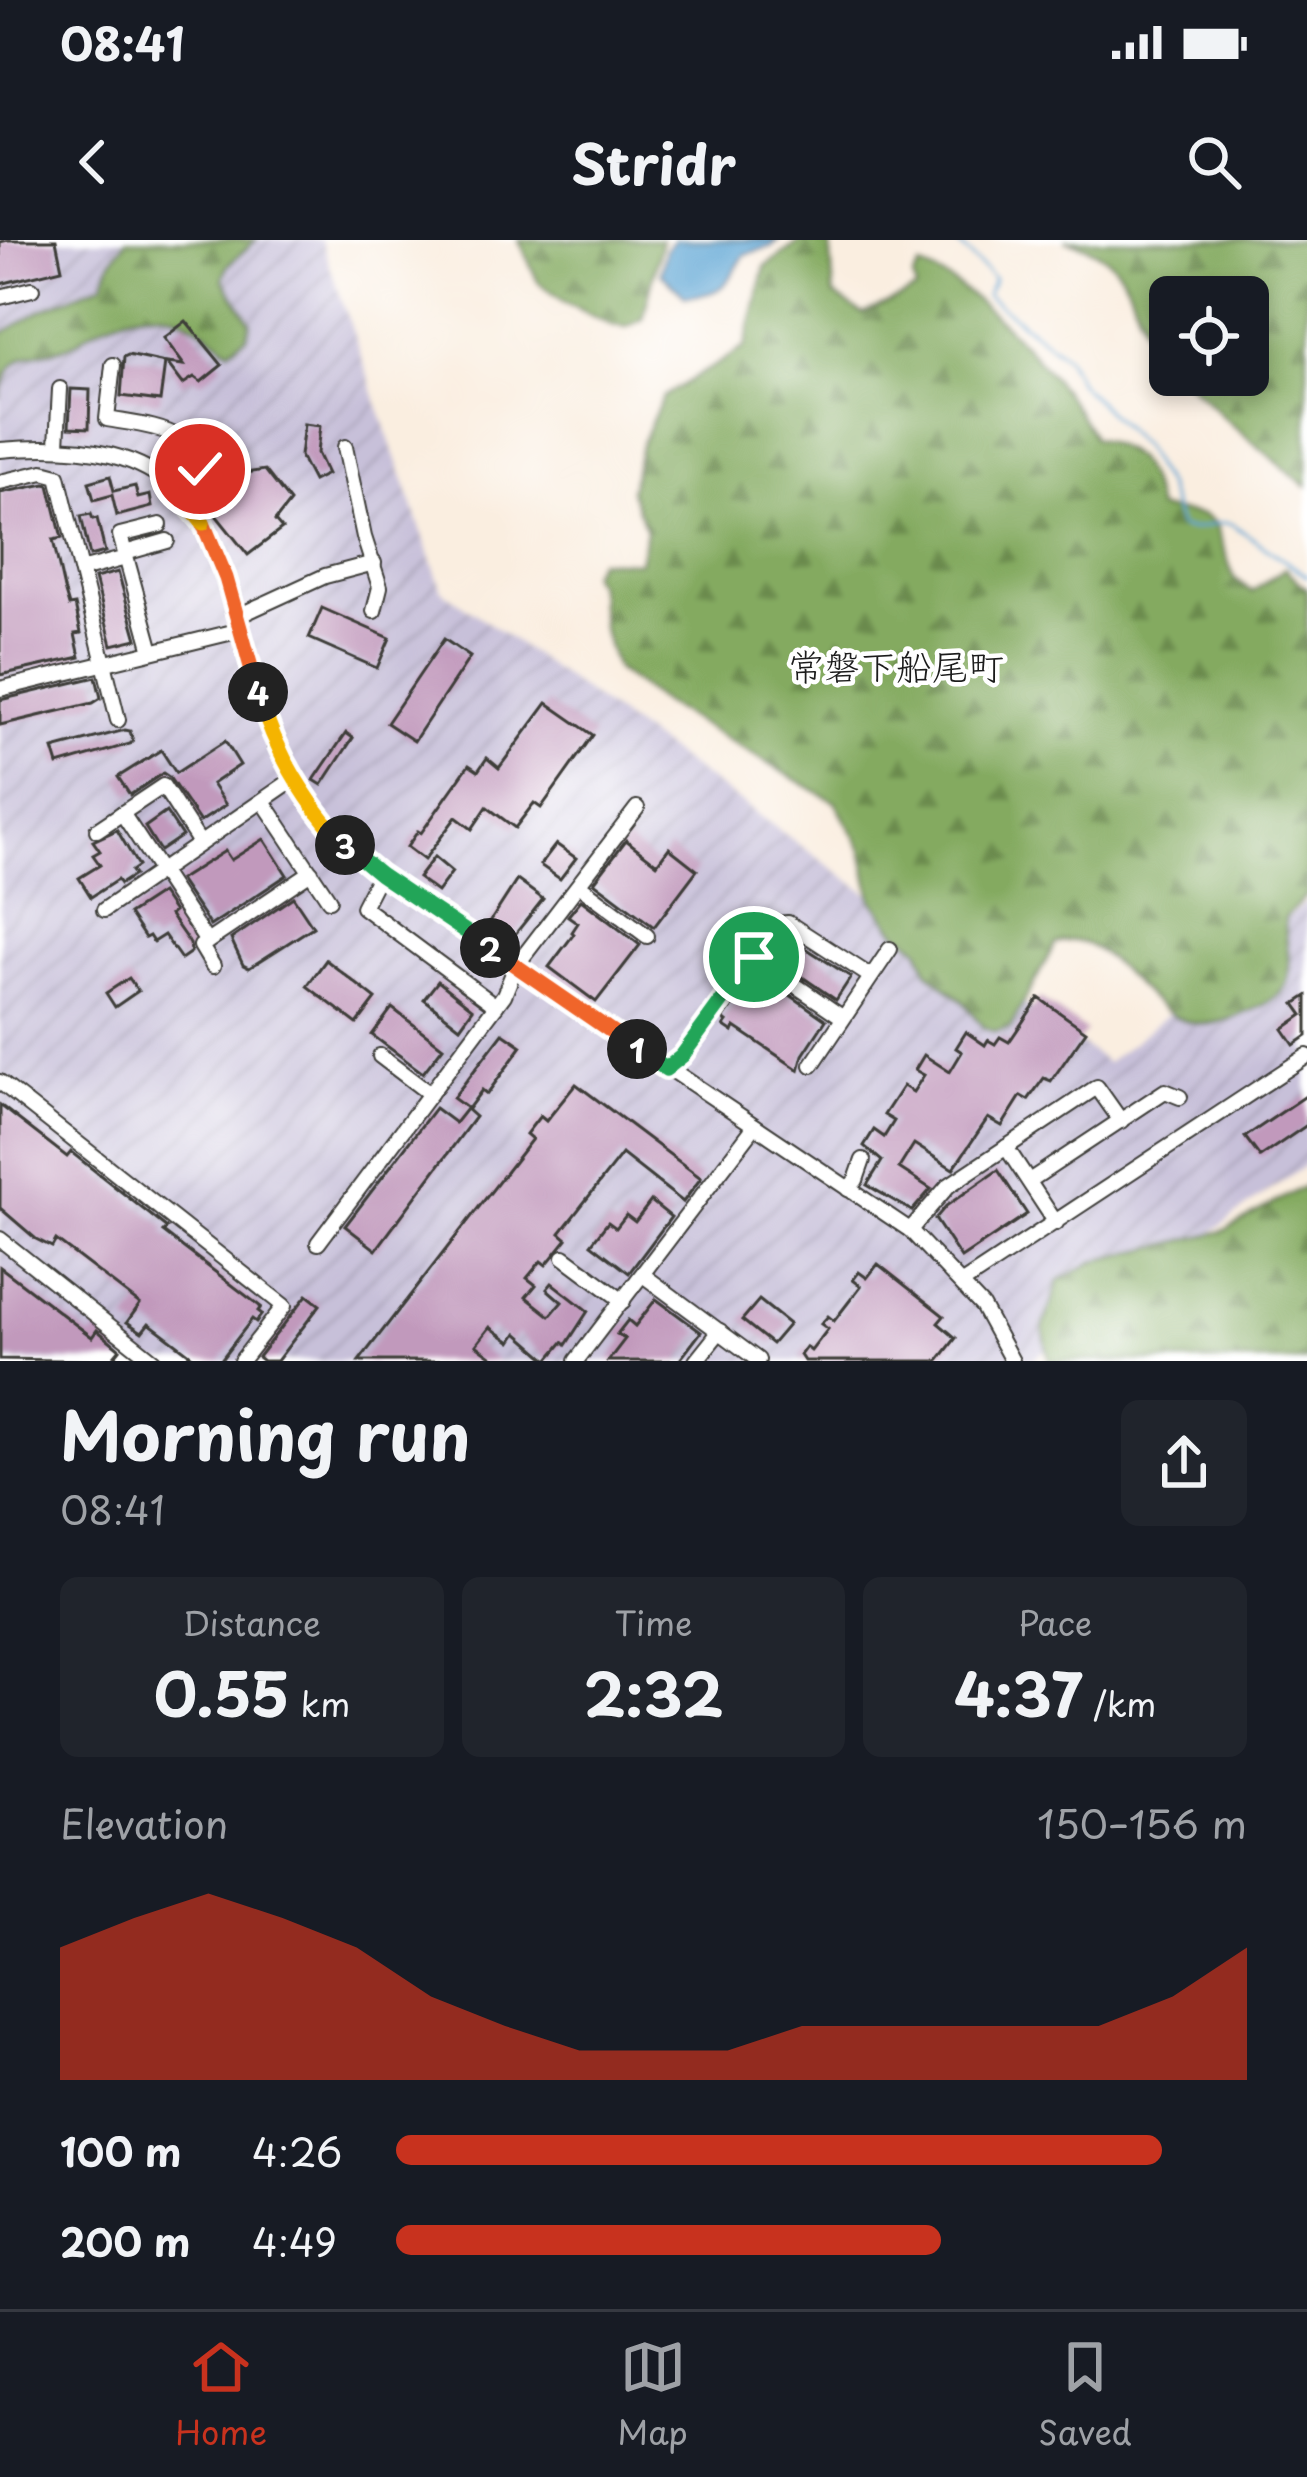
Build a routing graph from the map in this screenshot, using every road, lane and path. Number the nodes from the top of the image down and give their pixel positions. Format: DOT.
graph roads {
  1 [pos="32,289"];
  2 [pos="0,297"];
  3 [pos="113,365"];
  4 [pos="60,389"];
  5 [pos="57,445"];
  6 [pos="344,447"];
  7 [pos="0,450"];
  8 [pos="0,482"];
  9 [pos="176,492"];
  10 [pos="160,525"];
  11 [pos="167,541"];
  12 [pos="125,555"];
  13 [pos="374,563"];
  14 [pos="81,570"];
  15 [pos="374,611"];
  16 [pos="240,623"];
  17 [pos="152,651"];
  18 [pos="104,663"];
  19 [pos="0,689"];
  20 [pos="118,720"];
  21 [pos="295,778"];
  22 [pos="263,801"];
  23 [pos="638,808"];
  24 [pos="122,813"];
  25 [pos="97,830"];
  26 [pos="200,843"];
  27 [pos="159,870"];
  28 [pos="311,872"];
  29 [pos="380,874"];
  30 [pos="579,885"];
  31 [pos="329,900"];
  32 [pos="104,910"];
  33 [pos="647,936"];
  34 [pos="207,942"];
  35 [pos="890,949"];
  36 [pos="754,957"];
  37 [pos="213,966"];
  38 [pos="516,966"];
  39 [pos="870,976"];
  40 [pos="496,1006"];
  41 [pos="842,1017"];
  42 [pos="380,1056"];
  43 [pos="1307,1056"];
  44 [pos="812,1065"];
  45 [pos="666,1069"];
  46 [pos="0,1082"];
  47 [pos="430,1094"];
  48 [pos="1180,1097"];
  49 [pos="1121,1121"];
  50 [pos="755,1126"];
  51 [pos="1006,1147"];
  52 [pos="863,1160"];
  53 [pos="1028,1181"];
  54 [pos="848,1189"];
  55 [pos="1057,1222"];
  56 [pos="910,1230"];
  57 [pos="0,1239"];
  58 [pos="317,1244"];
  59 [pos="565,1257"];
  60 [pos="643,1275"];
  61 [pos="962,1283"];
  62 [pos="622,1301"];
  63 [pos="720,1331"];
  64 [pos="758,1360"];
  65 [pos="154,1361"];
  66 [pos="241,1361"];
  67 [pos="576,1361"];
  68 [pos="696,1361"];
  69 [pos="1012,1361"];
  1 -- 2 [label="street"];
  3 -- 9 [label="street"];
  4 -- 5 [label="street"];
  5 -- 7 [label="street"];
  5 -- 9 [label="street"];
  6 -- 13 [label="street"];
  8 -- 14 [label="street"];
  9 -- 16 [label="street"];
  10 -- 12 [label="street"];
  11 -- 12 [label="street"];
  12 -- 14 [label="street"];
  12 -- 17 [label="street"];
  13 -- 15 [label="street"];
  13 -- 16 [label="street"];
  14 -- 18 [label="street"];
  16 -- 17 [label="street"];
  16 -- 21 [label="street"];
  17 -- 18 [label="street"];
  18 -- 19 [label="street"];
  18 -- 20 [label="street"];
  21 -- 22 [label="street"];
  21 -- 29 [label="street"];
  22 -- 26 [label="street"];
  22 -- 28 [label="street"];
  23 -- 30 [label="street"];
  24 -- 25 [label="street"];
  24 -- 26 [label="street"];
  24 -- 27 [label="street"];
  26 -- 27 [label="street"];
  27 -- 32 [label="street"];
  27 -- 34 [label="street"];
  28 -- 31 [label="street"];
  28 -- 34 [label="street"];
  29 -- 38 [label="street"];
  29 -- 40 [label="street"];
  30 -- 33 [label="street"];
  30 -- 38 [label="street"];
  34 -- 37 [label="street"];
  35 -- 39 [label="street"];
  36 -- 39 [label="street"];
  36 -- 41 [label="street"];
  36 -- 45 [label="street"];
  38 -- 40 [label="street"];
  38 -- 45 [label="street"];
  39 -- 41 [label="street"];
  40 -- 47 [label="street"];
  41 -- 44 [label="street"];
  42 -- 47 [label="street"];
  43 -- 55 [label="street"];
  45 -- 50 [label="street"];
  46 -- 66 [label="street"];
  47 -- 58 [label="street"];
  48 -- 49 [label="street"];
  49 -- 51 [label="street"];
  49 -- 53 [label="street"];
  50 -- 54 [label="street"];
  50 -- 60 [label="street"];
  51 -- 53 [label="street"];
  51 -- 56 [label="street"];
  52 -- 54 [label="street"];
  53 -- 55 [label="street"];
  54 -- 56 [label="street"];
  55 -- 61 [label="street"];
  56 -- 61 [label="street"];
  57 -- 65 [label="street"];
  59 -- 62 [label="street"];
  60 -- 62 [label="street"];
  60 -- 63 [label="street"];
  61 -- 69 [label="street"];
  62 -- 67 [label="street"];
  63 -- 64 [label="street"];
  63 -- 68 [label="street"];
}
